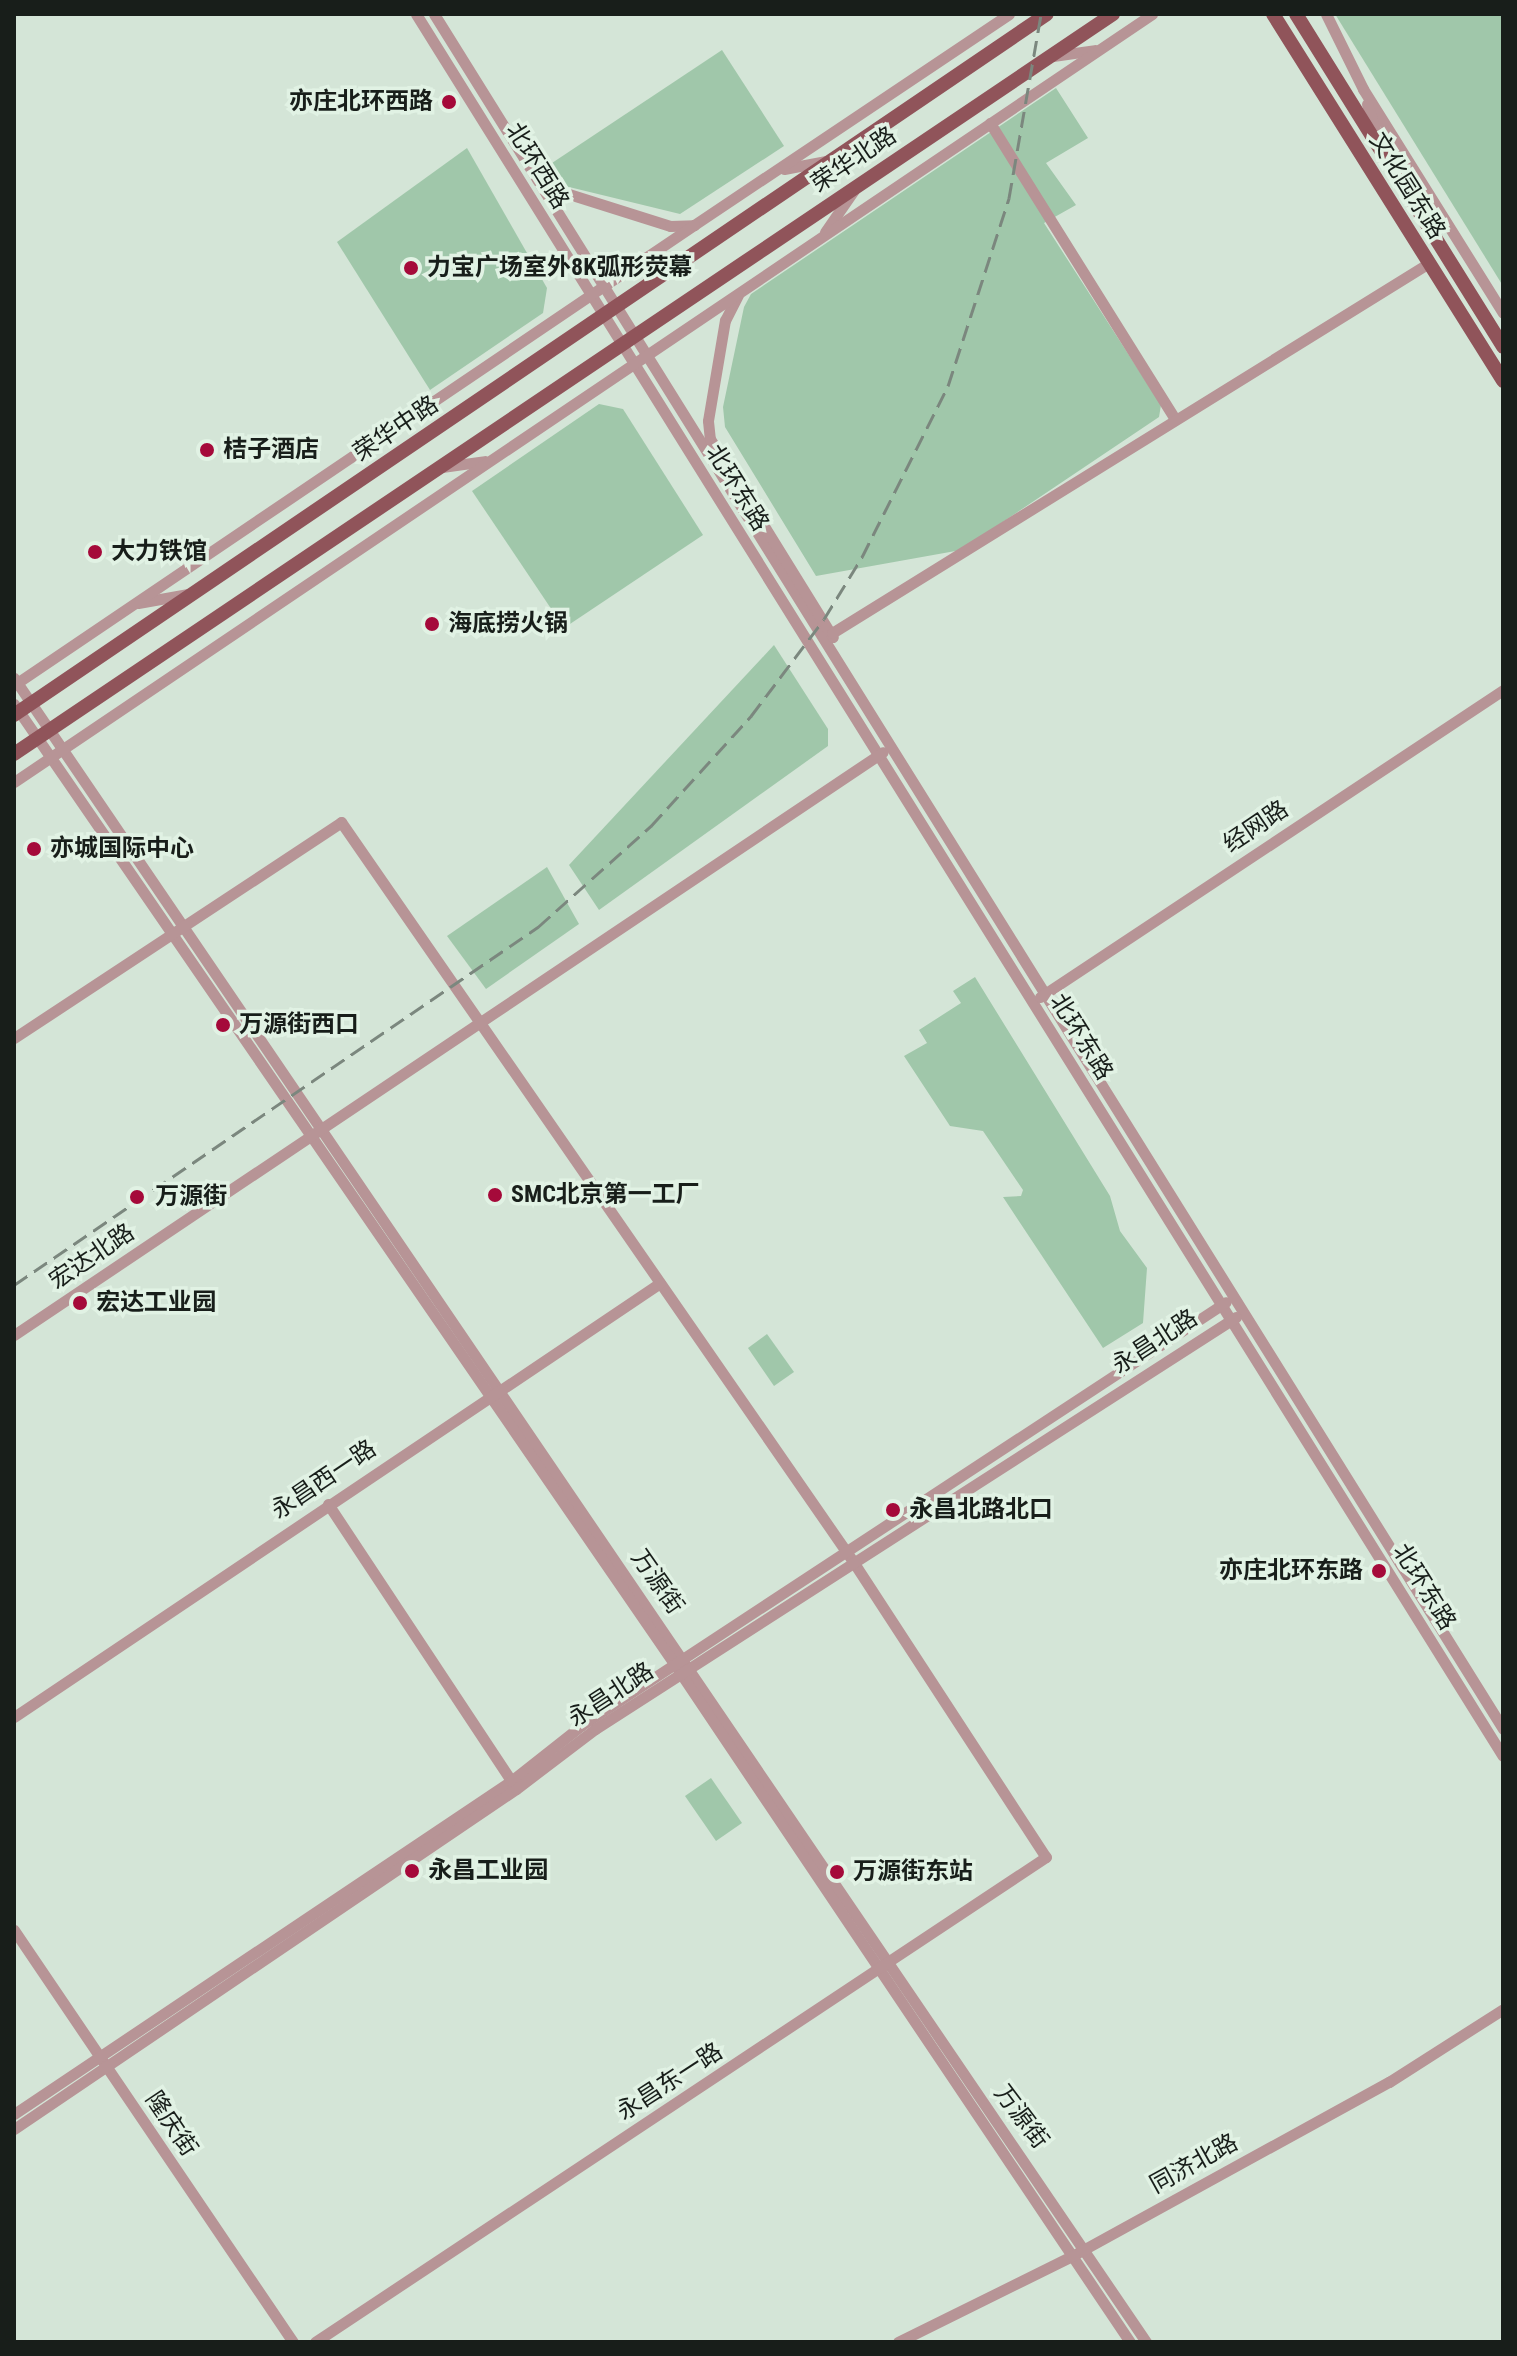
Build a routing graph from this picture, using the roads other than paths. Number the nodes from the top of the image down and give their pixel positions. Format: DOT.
graph roads {
  1 [pos="416,14"];
  2 [pos="434,14"];
  3 [pos="1009,14"];
  4 [pos="1047,14"];
  5 [pos="1113,14"];
  6 [pos="1152,14"];
  7 [pos="1273,14"];
  8 [pos="1296,14"];
  9 [pos="1326,14"];
  10 [pos="1101,49"];
  11 [pos="1048,57"];
  12 [pos="1363,89"];
  13 [pos="990,123"];
  14 [pos="1382,153"];
  15 [pos="832,160"];
  16 [pos="780,169"];
  17 [pos="533,176"];
  18 [pos="859,183"];
  19 [pos="694,225"];
  20 [pos="820,239"];
  21 [pos="1429,263"];
  22 [pos="605,286"];
  23 [pos="738,294"];
  24 [pos="591,295"];
  25 [pos="617,306"];
  26 [pos="1503,313"];
  27 [pos="604,315"];
  28 [pos="635,333"];
  29 [pos="621,342"];
  30 [pos="1503,347"];
  31 [pos="648,354"];
  32 [pos="634,363"];
  33 [pos="1503,381"];
  34 [pos="1174,417"];
  35 [pos="491,460"];
  36 [pos="442,467"];
  37 [pos="193,594"];
  38 [pos="133,604"];
  39 [pos="832,633"];
  40 [pos="834,656"];
  41 [pos="15,682"];
  42 [pos="1503,690"];
  43 [pos="19,708"];
  44 [pos="42,734"];
  45 [pos="890,748"];
  46 [pos="14,754"];
  47 [pos="55,754"];
  48 [pos="879,755"];
  49 [pos="14,782"];
  50 [pos="182,925"];
  51 [pos="170,933"];
  52 [pos="1046,993"];
  53 [pos="1033,1001"];
  54 [pos="481,1021"];
  55 [pos="14,1038"];
  56 [pos="318,1130"];
  57 [pos="660,1283"];
  58 [pos="1233,1297"];
  59 [pos="1221,1305"];
  60 [pos="1242,1312"];
  61 [pos="1231,1320"];
  62 [pos="14,1335"];
  63 [pos="494,1392"];
  64 [pos="328,1504"];
  65 [pos="846,1551"];
  66 [pos="854,1563"];
  67 [pos="683,1668"];
  68 [pos="14,1717"];
  69 [pos="1503,1729"];
  70 [pos="1503,1756"];
  71 [pos="514,1785"];
  72 [pos="14,1930"];
  73 [pos="884,1967"];
  74 [pos="1503,2009"];
  75 [pos="100,2055"];
  76 [pos="106,2066"];
  77 [pos="14,2114"];
  78 [pos="14,2129"];
  79 [pos="1084,2250"];
  80 [pos="1072,2256"];
  81 [pos="293,2342"];
  82 [pos="315,2342"];
  83 [pos="898,2342"];
  84 [pos="1130,2342"];
  85 [pos="1146,2342"];
  1 -- 24 [label="street, 北环西路"];
  2 -- 17 [label="street, 北环西路"];
  3 -- 16 [label="street"];
  4 -- 15 [label="main road, 荣华北路"];
  5 -- 11 [label="main road, 荣华北路"];
  6 -- 10 [label="street"];
  7 -- 21 [label="main road, 文化园东路"];
  8 -- 14 [label="main road, 文化园东路"];
  9 -- 12 [label="street"];
  10 -- 11 [label="street"];
  10 -- 13 [label="street"];
  11 -- 18 [label="main road, 荣华北路"];
  12 -- 14 [label="street"];
  12 -- 26 [label="street"];
  13 -- 20 [label="street"];
  13 -- 34 [label="street"];
  14 -- 30 [label="main road, 文化园东路"];
  15 -- 16 [label="street"];
  15 -- 25 [label="main road, 荣华北路"];
  16 -- 19 [label="street"];
  17 -- 19 [label="street"];
  17 -- 22 [label="street, 北环西路"];
  18 -- 20 [label="street"];
  18 -- 28 [label="main road, 荣华北路"];
  19 -- 22 [label="street"];
  20 -- 23 [label="street"];
  21 -- 33 [label="main road, 文化园东路"];
  21 -- 34 [label="street"];
  22 -- 24 [label="street"];
  22 -- 25 [label="street, 北环西路"];
  23 -- 31 [label="street"];
  23 -- 39 [label="street"];
  24 -- 27 [label="street, 北环西路"];
  24 -- 38 [label="street"];
  25 -- 27 [label="main road, 荣华北路"];
  25 -- 28 [label="street, 北环西路"];
  27 -- 29 [label="street, 北环西路"];
  27 -- 37 [label="main road, 荣华中路"];
  28 -- 29 [label="main road, 荣华北路"];
  28 -- 31 [label="street, 北环东路"];
  29 -- 32 [label="street, 北环东路"];
  29 -- 36 [label="main road"];
  31 -- 32 [label="street"];
  31 -- 40 [label="street, 北环东路"];
  32 -- 35 [label="street"];
  32 -- 48 [label="street, 北环东路"];
  34 -- 39 [label="street"];
  35 -- 36 [label="street"];
  35 -- 47 [label="street"];
  36 -- 44 [label="main road"];
  37 -- 38 [label="street"];
  37 -- 43 [label="main road, 荣华中路"];
  38 -- 41 [label="street"];
  39 -- 40 [label="street"];
  40 -- 45 [label="street, 北环东路"];
  41 -- 43 [label="street, 万源街"];
  42 -- 52 [label="street, 经网路"];
  43 -- 44 [label="street, 万源街"];
  44 -- 46 [label="main road"];
  44 -- 47 [label="street, 万源街"];
  45 -- 48 [label="street, 宏达北路"];
  45 -- 52 [label="street, 北环东路"];
  47 -- 49 [label="street"];
  47 -- 50 [label="street, 万源街"];
  47 -- 51 [label="street, 万源街"];
  48 -- 53 [label="street, 北环东路"];
  48 -- 54 [label="street, 宏达北路"];
  50 -- 51 [label="street"];
  50 -- 54 [label="street"];
  50 -- 56 [label="street, 万源街"];
  51 -- 55 [label="street"];
  51 -- 56 [label="street, 万源街"];
  52 -- 53 [label="street, 经网路"];
  52 -- 58 [label="street, 北环东路"];
  53 -- 59 [label="street, 北环东路"];
  54 -- 56 [label="street, 宏达北路"];
  54 -- 57 [label="street"];
  56 -- 62 [label="street, 宏达北路"];
  56 -- 63 [label="street, 万源街"];
  57 -- 63 [label="street, 永昌西一路"];
  57 -- 65 [label="street"];
  58 -- 59 [label="street, 永昌北路"];
  58 -- 60 [label="street, 北环东路"];
  59 -- 61 [label="street, 北环东路"];
  59 -- 65 [label="street, 永昌北路"];
  60 -- 61 [label="street, 永昌北路"];
  60 -- 69 [label="street, 北环东路"];
  61 -- 66 [label="street, 永昌北路"];
  61 -- 70 [label="street, 北环东路"];
  63 -- 64 [label="street, 永昌西一路"];
  63 -- 67 [label="street, 万源街"];
  64 -- 68 [label="street, 永昌西一路"];
  64 -- 71 [label="street"];
  65 -- 66 [label="street"];
  65 -- 67 [label="street, 永昌北路"];
  66 -- 67 [label="street, 永昌北路"];
  66 -- 73 [label="street, 永昌东一路"];
  67 -- 71 [label="street, 永昌北路"];
  67 -- 73 [label="street, 万源街"];
  71 -- 75 [label="street, 永昌北路"];
  71 -- 76 [label="street, 永昌北路"];
  72 -- 75 [label="street, 隆庆街"];
  73 -- 79 [label="street, 万源街"];
  73 -- 80 [label="street, 万源街"];
  73 -- 82 [label="street, 永昌东一路"];
  74 -- 79 [label="street, 同济北路"];
  75 -- 76 [label="street, 隆庆街"];
  75 -- 77 [label="street, 永昌北路"];
  76 -- 78 [label="street, 永昌北路"];
  76 -- 81 [label="street, 隆庆街"];
  79 -- 80 [label="street, 同济北路"];
  79 -- 85 [label="street, 万源街"];
  80 -- 83 [label="street, 同济北路"];
  80 -- 84 [label="street, 万源街"];
}
